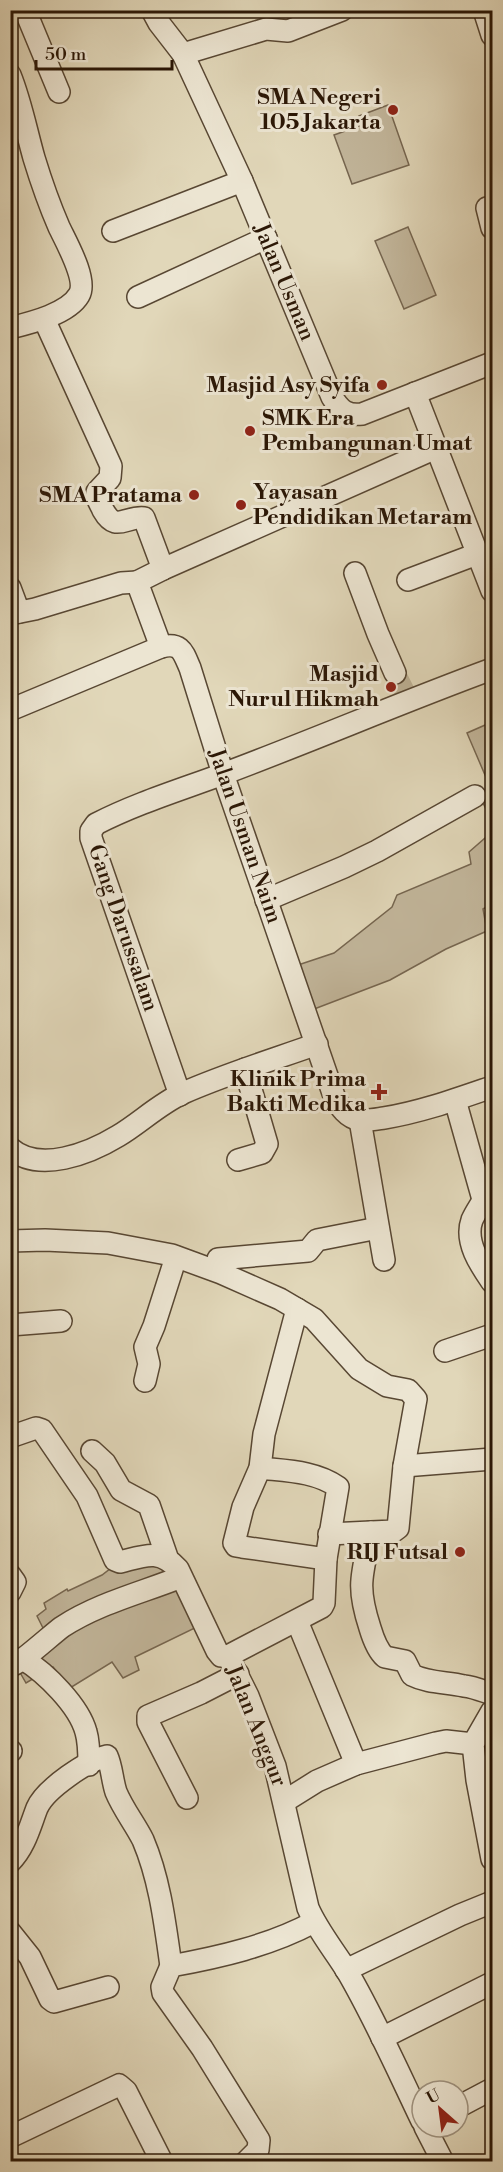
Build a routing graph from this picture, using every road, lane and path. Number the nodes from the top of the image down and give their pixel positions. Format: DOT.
graph roads {
  1 [pos="24,10"];
  2 [pos="152,10"];
  3 [pos="342,10"];
  4 [pos="484,10"];
  5 [pos="492,35"];
  6 [pos="183,54"];
  7 [pos="10,75"];
  8 [pos="59,92"];
  9 [pos="242,181"];
  10 [pos="487,208"];
  11 [pos="492,228"];
  12 [pos="113,231"];
  13 [pos="266,238"];
  14 [pos="138,297"];
  15 [pos="44,319"];
  16 [pos="10,328"];
  17 [pos="492,363"];
  18 [pos="415,393"];
  19 [pos="436,448"];
  20 [pos="477,554"];
  21 [pos="164,569"];
  22 [pos="355,573"];
  23 [pos="408,580"];
  24 [pos="137,582"];
  25 [pos="10,588"];
  26 [pos="492,591"];
  27 [pos="15,613"];
  28 [pos="161,647"];
  29 [pos="492,669"];
  30 [pos="395,673"];
  31 [pos="10,710"];
  32 [pos="223,774"];
  33 [pos="475,796"];
  34 [pos="266,900"];
  35 [pos="317,1044"];
  36 [pos="245,1069"];
  37 [pos="492,1087"];
  38 [pos="180,1095"];
  39 [pos="455,1100"];
  40 [pos="360,1120"];
  41 [pos="10,1148"];
  42 [pos="238,1160"];
  43 [pos="488,1200"];
  44 [pos="378,1228"];
  45 [pos="10,1241"];
  46 [pos="176,1257"];
  47 [pos="218,1259"];
  48 [pos="384,1260"];
  49 [pos="492,1282"];
  50 [pos="297,1309"];
  51 [pos="61,1321"];
  52 [pos="10,1325"];
  53 [pos="492,1335"];
  54 [pos="445,1351"];
  55 [pos="145,1381"];
  56 [pos="10,1437"];
  57 [pos="92,1451"];
  58 [pos="492,1459"];
  59 [pos="404,1466"];
  60 [pos="260,1468"];
  61 [pos="371,1532"];
  62 [pos="329,1534"];
  63 [pos="326,1559"];
  64 [pos="175,1568"];
  65 [pos="10,1575"];
  66 [pos="10,1592"];
  67 [pos="297,1621"];
  68 [pos="17,1662"];
  69 [pos="233,1665"];
  70 [pos="492,1694"];
  71 [pos="492,1711"];
  72 [pos="472,1744"];
  73 [pos="356,1764"];
  74 [pos="89,1765"];
  75 [pos="187,1798"];
  76 [pos="285,1801"];
  77 [pos="492,1859"];
  78 [pos="10,1862"];
  79 [pos="492,1902"];
  80 [pos="314,1922"];
  81 [pos="10,1932"];
  82 [pos="171,1966"];
  83 [pos="346,1970"];
  84 [pos="492,1983"];
  85 [pos="108,1987"];
  86 [pos="382,2038"];
  87 [pos="492,2089"];
  88 [pos="410,2096"];
  89 [pos="470,2101"];
  90 [pos="10,2137"];
  91 [pos="431,2139"];
  92 [pos="162,2162"];
  93 [pos="246,2162"];
  94 [pos="443,2162"];
  1 -- 8 [label="street"];
  2 -- 6 [label="street, Jalan Usman"];
  3 -- 6 [label="street"];
  4 -- 5 [label="street"];
  6 -- 9 [label="street, Jalan Usman"];
  7 -- 15 [label="street"];
  9 -- 12 [label="street"];
  9 -- 13 [label="street, Jalan Usman"];
  10 -- 11 [label="street"];
  13 -- 14 [label="street"];
  13 -- 18 [label="street, Jalan Usman"];
  15 -- 16 [label="street"];
  15 -- 21 [label="street"];
  17 -- 18 [label="street, Jalan Usman"];
  18 -- 19 [label="street"];
  19 -- 20 [label="street"];
  19 -- 21 [label="street"];
  20 -- 23 [label="street"];
  20 -- 26 [label="street"];
  21 -- 24 [label="street"];
  22 -- 30 [label="street"];
  24 -- 27 [label="street"];
  24 -- 28 [label="street"];
  25 -- 27 [label="street"];
  28 -- 31 [label="street"];
  28 -- 32 [label="street, Jalan Usman Naim"];
  29 -- 32 [label="street"];
  32 -- 34 [label="street, Jalan Usman Naim"];
  32 -- 38 [label="street, Gang Darussalam"];
  33 -- 34 [label="street"];
  34 -- 35 [label="street, Jalan Usman Naim"];
  35 -- 36 [label="street"];
  35 -- 40 [label="street, Jalan Usman Naim"];
  36 -- 38 [label="street"];
  36 -- 42 [label="street"];
  37 -- 39 [label="street"];
  38 -- 41 [label="street"];
  39 -- 40 [label="street"];
  39 -- 43 [label="street"];
  40 -- 44 [label="street"];
  43 -- 49 [label="street"];
  44 -- 47 [label="street"];
  44 -- 48 [label="street"];
  45 -- 46 [label="street"];
  46 -- 50 [label="street"];
  46 -- 55 [label="street"];
  50 -- 59 [label="street"];
  50 -- 60 [label="street"];
  51 -- 52 [label="street"];
  53 -- 54 [label="street"];
  56 -- 64 [label="street"];
  57 -- 64 [label="street, Jalan Anggur"];
  58 -- 59 [label="street"];
  59 -- 61 [label="street"];
  60 -- 62 [label="street"];
  60 -- 63 [label="street"];
  61 -- 62 [label="street"];
  61 -- 70 [label="street"];
  62 -- 63 [label="street"];
  63 -- 67 [label="street"];
  64 -- 68 [label="street"];
  64 -- 69 [label="street, Jalan Anggur"];
  65 -- 66 [label="street"];
  67 -- 69 [label="street"];
  67 -- 73 [label="street"];
  68 -- 74 [label="street"];
  69 -- 75 [label="street"];
  69 -- 76 [label="street, Jalan Anggur"];
  71 -- 72 [label="street"];
  72 -- 73 [label="street"];
  72 -- 77 [label="street"];
  73 -- 76 [label="street"];
  74 -- 78 [label="street"];
  74 -- 82 [label="street"];
  76 -- 80 [label="street, Jalan Anggur"];
  79 -- 83 [label="street"];
  80 -- 82 [label="street"];
  80 -- 83 [label="street, Jalan Anggur"];
  81 -- 85 [label="street"];
  82 -- 93 [label="street"];
  83 -- 86 [label="street, Jalan Anggur"];
  84 -- 86 [label="street"];
  86 -- 88 [label="street, Jalan Anggur"];
  87 -- 89 [label="street"];
  90 -- 92 [label="street"];
  91 -- 94 [label="street"];
}
